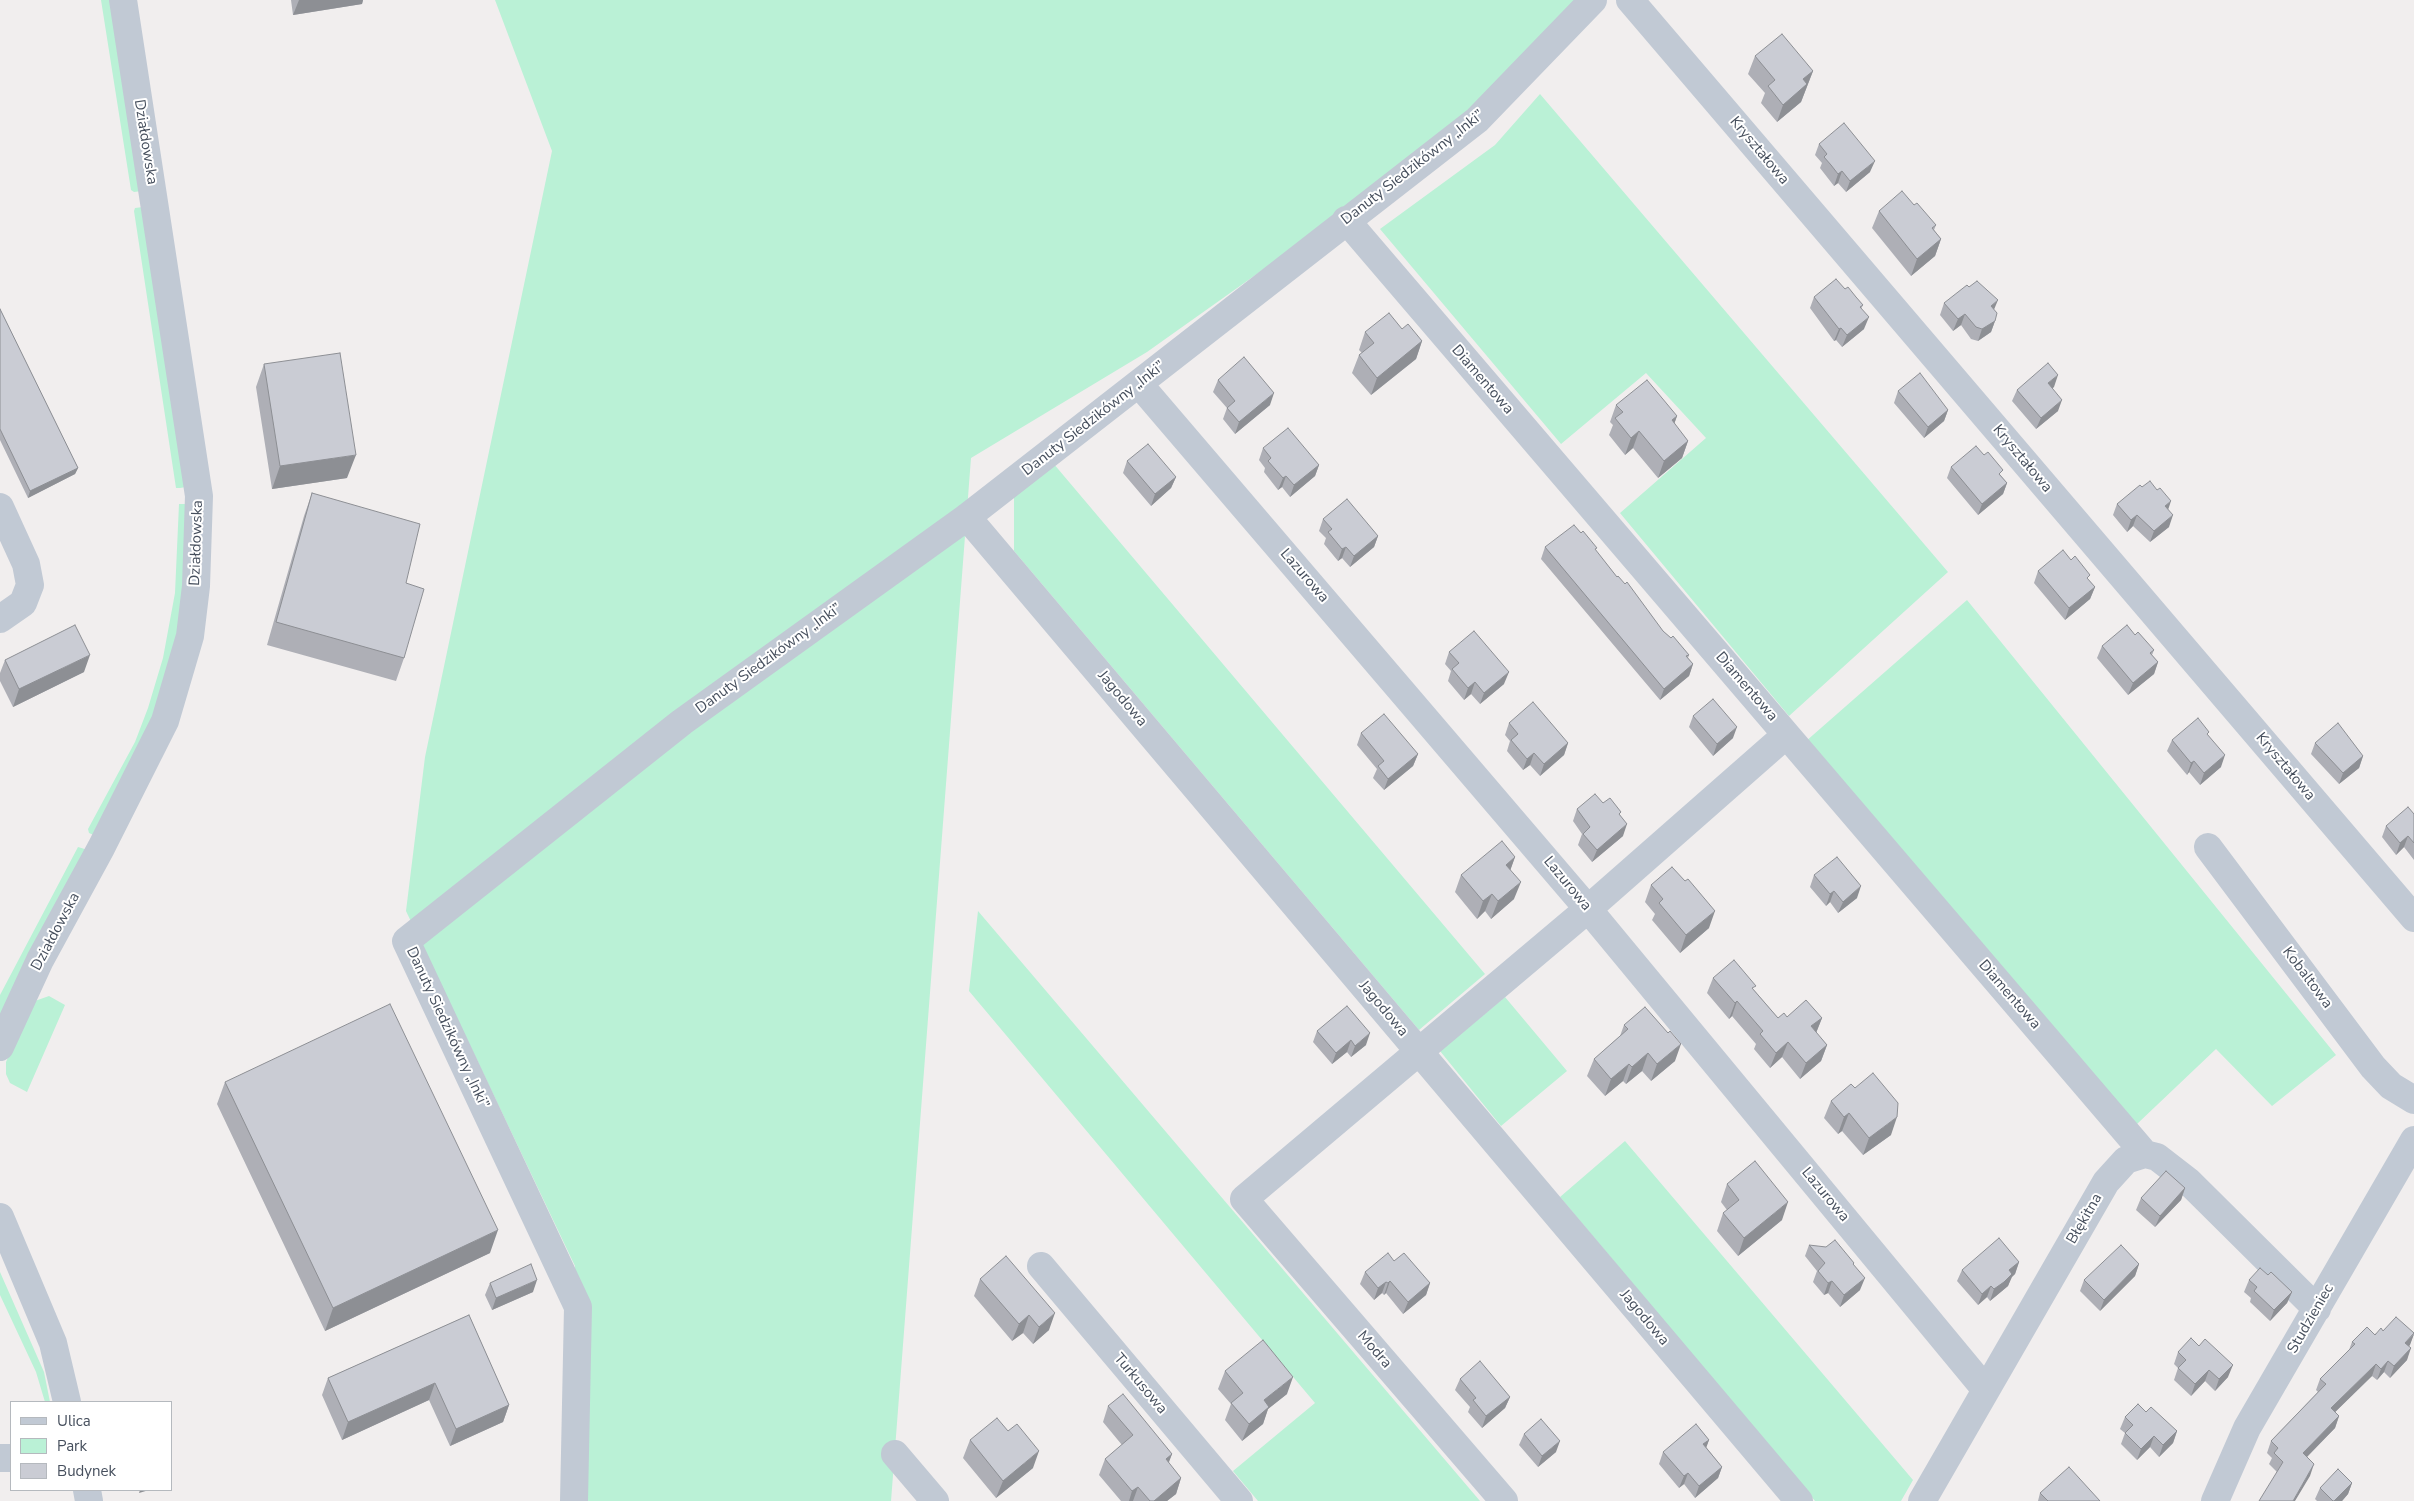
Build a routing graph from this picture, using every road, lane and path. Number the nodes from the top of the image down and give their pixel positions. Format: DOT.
graph roads {
  1 [pos="123,0"];
  2 [pos="1593,0"];
  3 [pos="1630,0"];
  4 [pos="1346,220"];
  5 [pos="1139,384"];
  6 [pos="0,507"];
  7 [pos="967,516"];
  8 [pos="0,619"];
  9 [pos="1786,735"];
  10 [pos="2208,848"];
  11 [pos="1588,909"];
  12 [pos="2414,918"];
  13 [pos="0,1048"];
  14 [pos="1418,1051"];
  15 [pos="2414,1100"];
  16 [pos="2414,1140"];
  17 [pos="2145,1154"];
  18 [pos="0,1218"];
  19 [pos="1041,1266"];
  20 [pos="2317,1309"];
  21 [pos="1986,1390"];
  22 [pos="68,1401"];
  23 [pos="895,1454"];
  24 [pos="574,1501"];
  25 [pos="935,1501"];
  26 [pos="1239,1501"];
  27 [pos="1504,1501"];
  28 [pos="1799,1501"];
  29 [pos="1922,1501"];
  30 [pos="2215,1501"];
  1 -- 13 [label="street, Działdowska"];
  2 -- 4 [label="street, Danuty Siedzikówny „Inki”"];
  3 -- 12 [label="street, Kryształowa"];
  4 -- 5 [label="street, Danuty Siedzikówny „Inki”"];
  4 -- 9 [label="street, Diamentowa"];
  5 -- 7 [label="street, Danuty Siedzikówny „Inki”"];
  5 -- 11 [label="street, Lazurowa"];
  6 -- 8 [label="street"];
  7 -- 14 [label="street, Jagodowa"];
  7 -- 24 [label="street, Danuty Siedzikówny „Inki”"];
  9 -- 11 [label="street"];
  9 -- 17 [label="street, Diamentowa"];
  10 -- 15 [label="street, Kobaltowa"];
  11 -- 14 [label="street"];
  11 -- 21 [label="street, Lazurowa"];
  14 -- 27 [label="street, Modra"];
  14 -- 28 [label="street, Jagodowa"];
  16 -- 20 [label="street, Studzieniec"];
  17 -- 20 [label="street"];
  17 -- 21 [label="street, Błękitna"];
  18 -- 22 [label="street"];
  19 -- 26 [label="street, Turkusowa"];
  20 -- 30 [label="street, Studzieniec"];
  21 -- 29 [label="street, Błękitna"];
  23 -- 25 [label="street"];
}
